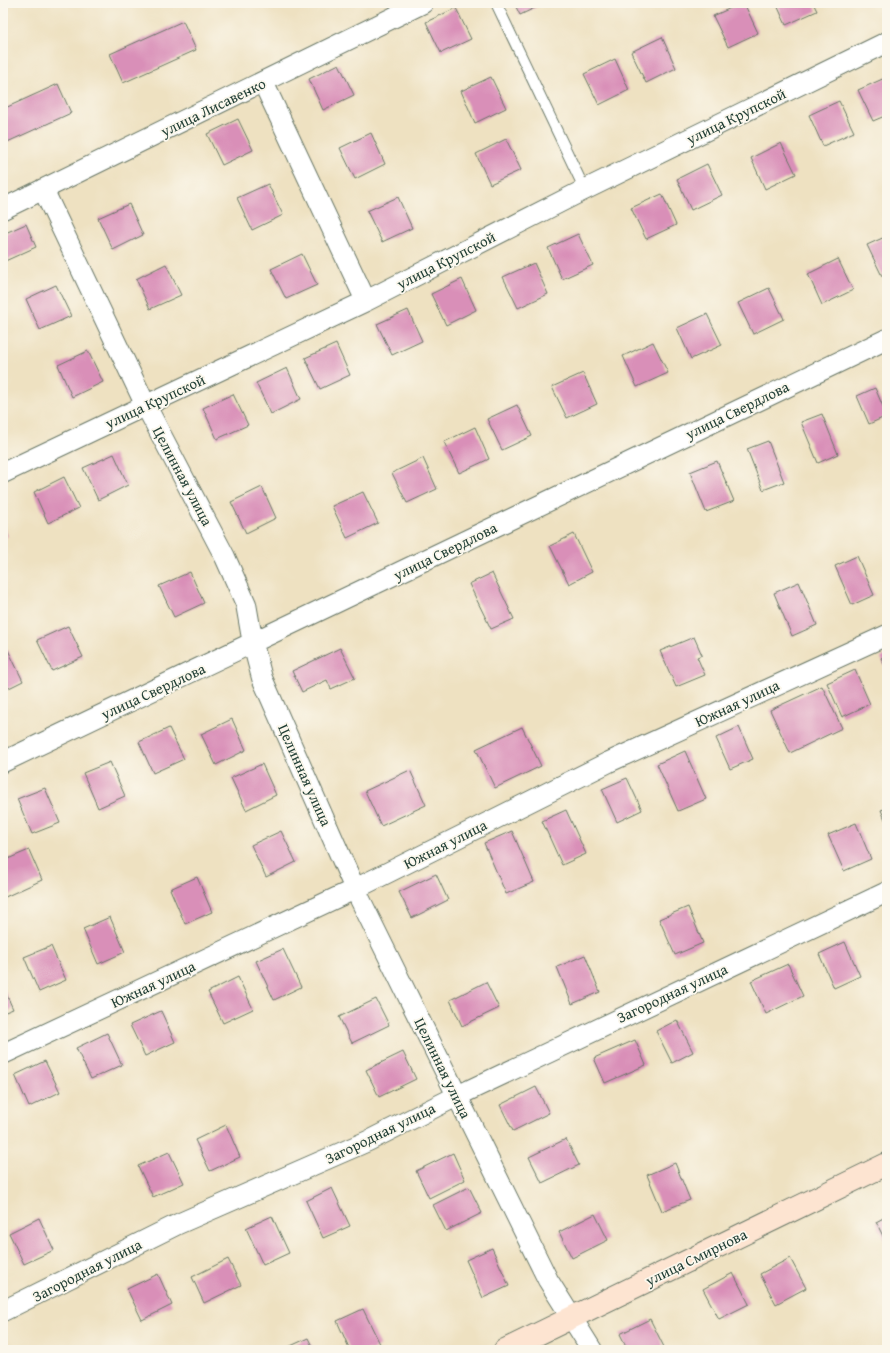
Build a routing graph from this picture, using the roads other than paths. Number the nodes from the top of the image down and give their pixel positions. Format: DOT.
graph roads {
  1 [pos="423,3"];
  2 [pos="496,3"];
  3 [pos="887,42"];
  4 [pos="263,82"];
  5 [pos="43,189"];
  6 [pos="585,190"];
  7 [pos="3,209"];
  8 [pos="366,301"];
  9 [pos="887,339"];
  10 [pos="146,406"];
  11 [pos="3,473"];
  12 [pos="887,635"];
  13 [pos="253,644"];
  14 [pos="3,762"];
  15 [pos="355,889"];
  16 [pos="887,892"];
  17 [pos="3,1054"];
  18 [pos="457,1096"];
  19 [pos="887,1164"];
  20 [pos="3,1312"];
  21 [pos="572,1318"];
  22 [pos="506,1350"];
  23 [pos="592,1350"];
  1 -- 4 [label="street, улица Лисавенко"];
  2 -- 6 [label="lane"];
  3 -- 6 [label="street, улица Крупской"];
  4 -- 5 [label="street, улица Лисавенко"];
  4 -- 8 [label="street"];
  5 -- 7 [label="street, улица Лисавенко"];
  5 -- 10 [label="street, Целинная улица"];
  6 -- 8 [label="street, улица Крупской"];
  8 -- 10 [label="street, улица Крупской"];
  9 -- 13 [label="street, улица Свердлова"];
  10 -- 11 [label="street, улица Крупской"];
  10 -- 13 [label="street, Целинная улица"];
  12 -- 15 [label="street, Южная улица"];
  13 -- 14 [label="street, улица Свердлова"];
  13 -- 15 [label="street, Целинная улица"];
  15 -- 17 [label="street, Южная улица"];
  15 -- 18 [label="street, Целинная улица"];
  16 -- 18 [label="street, Загородная улица"];
  18 -- 20 [label="street, Загородная улица"];
  18 -- 21 [label="street, Целинная улица"];
  19 -- 21 [label="street, улица Смирнова"];
  21 -- 22 [label="street, улица Смирнова"];
  21 -- 23 [label="street, Целинная улица"];
}
